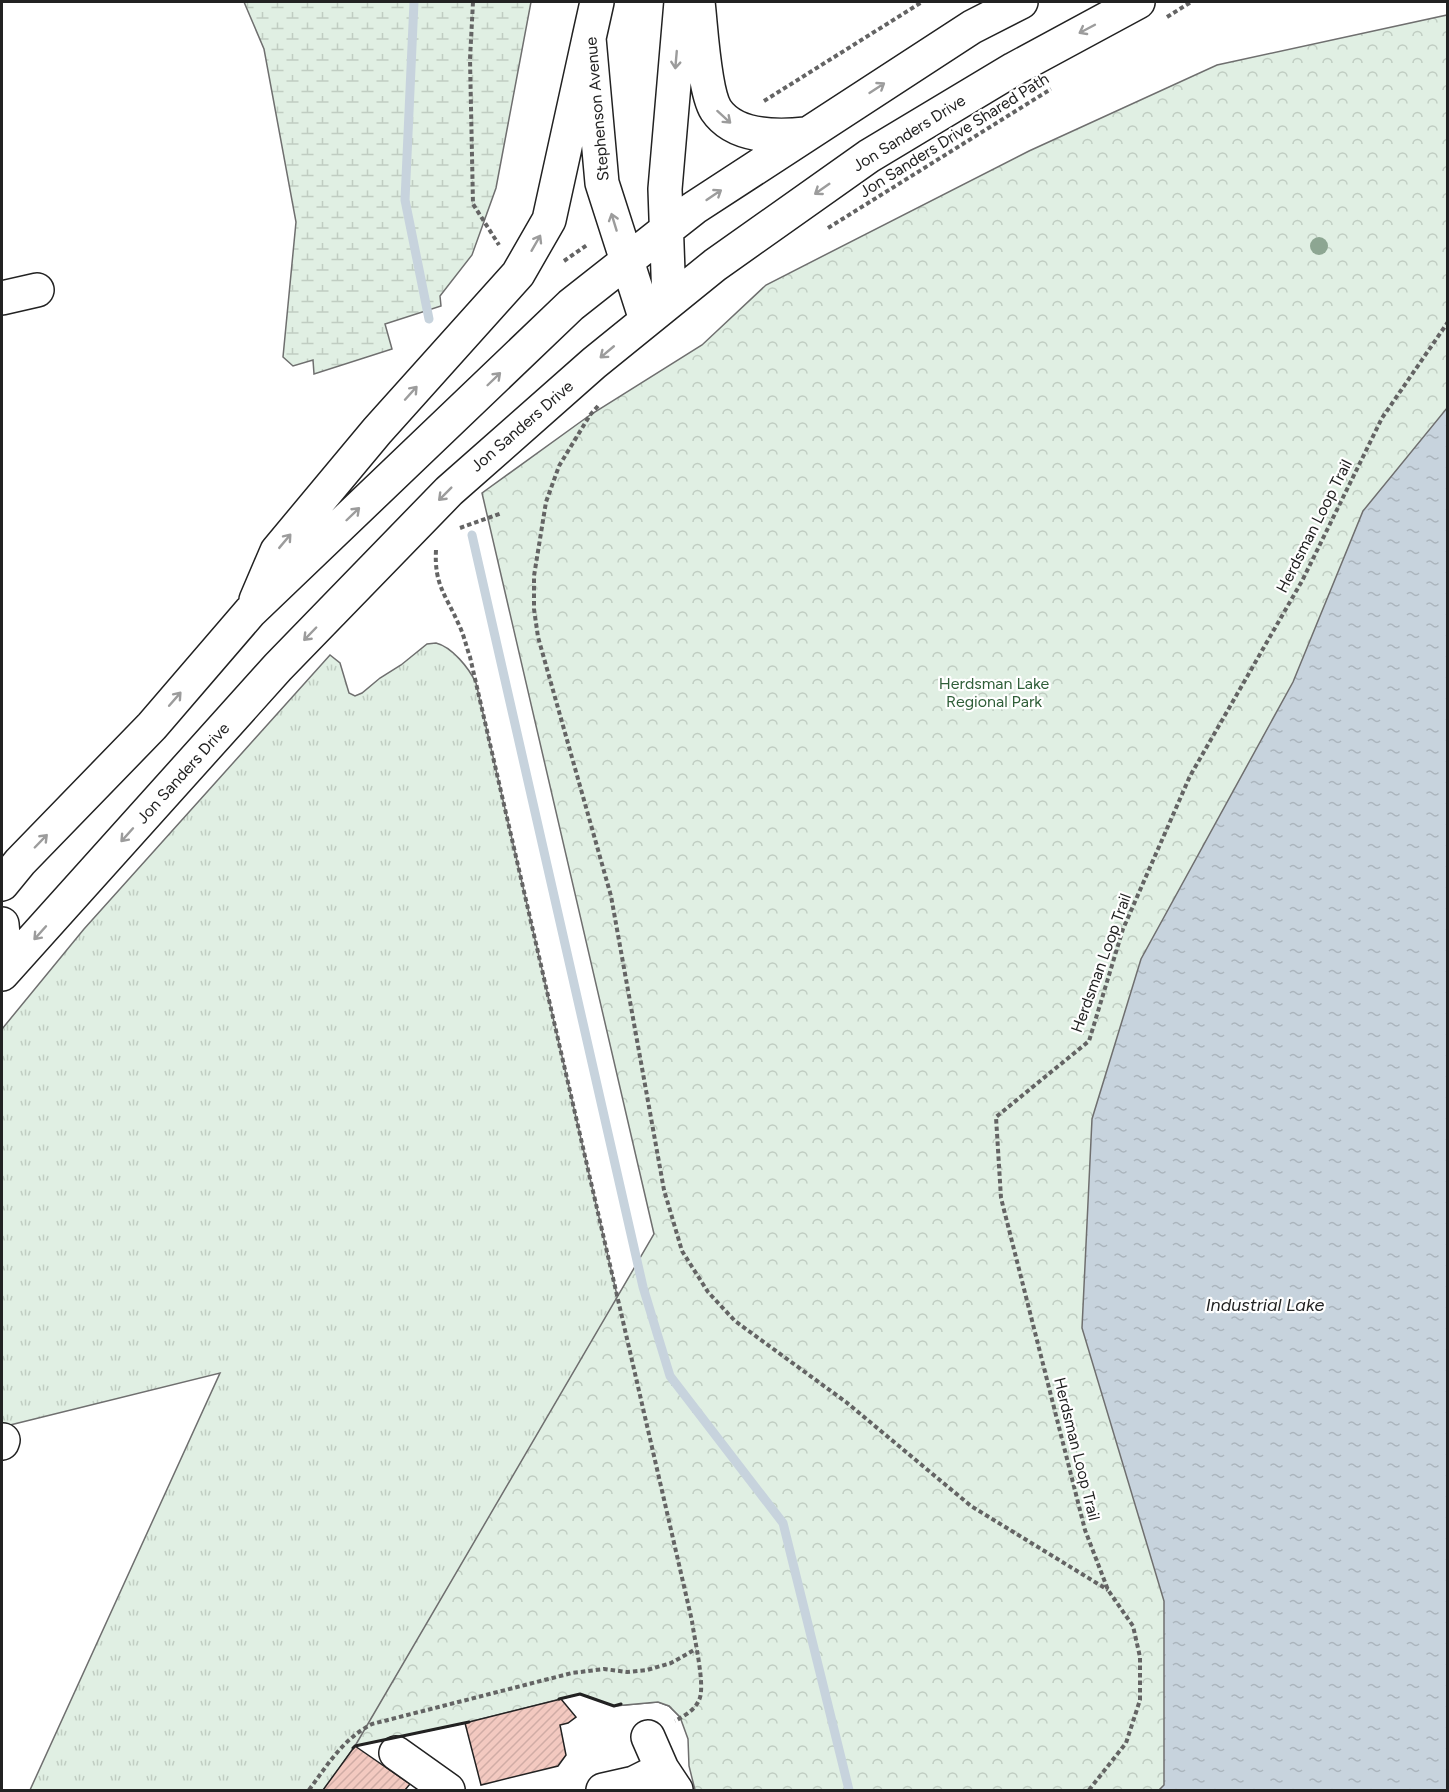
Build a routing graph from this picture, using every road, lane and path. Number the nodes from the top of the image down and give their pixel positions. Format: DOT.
graph roads {
  1 [pos="473,2"];
  2 [pos="597,2"];
  3 [pos="681,2"];
  4 [pos="698,2"];
  5 [pos="922,2"];
  6 [pos="1021,2"];
  7 [pos="1191,2"];
  8 [pos="1150,11"];
  9 [pos="589,38"];
  10 [pos="1061,83"];
  11 [pos="729,123"];
  12 [pos="806,134"];
  13 [pos="667,230"];
  14 [pos="821,233"];
  15 [pos="501,249"];
  16 [pos="627,261"];
  17 [pos="37,290"];
  18 [pos="2,298"];
  19 [pos="658,310"];
  20 [pos="1448,322"];
  21 [pos="606,398"];
  22 [pos="502,513"];
  23 [pos="450,532"];
  24 [pos="437,546"];
  25 [pos="250,612"];
  26 [pos="2,884"];
  27 [pos="2,924"];
  28 [pos="4,972"];
  29 [pos="1108,1590"];
  30 [pos="696,1649"];
  31 [pos="648,1737"];
  32 [pos="396,1753"];
  33 [pos="669,1780"];
  34 [pos="309,1791"];
  35 [pos="448,1791"];
  36 [pos="603,1791"];
  37 [pos="1089,1791"];
  1 -- 15 [label="path"];
  2 -- 9 [label="main road, Stephenson Avenue"];
  3 -- 13 [label="main road, one-way"];
  4 -- 11 [label="main road, one-way"];
  5 -- 11 [label="path"];
  12 -- 6 [label="main road, one-way"];
  7 -- 8 [label="path"];
  8 -- 19 [label="main road, Jon Sanders Drive, one-way"];
  16 -- 9 [label="main road, Stephenson Avenue, one-way"];
  25 -- 9 [label="main road, one-way"];
  10 -- 14 [label="path, Jon Sanders Drive Shared Path"];
  11 -- 12 [label="main road"];
  13 -- 12 [label="main road, one-way"];
  13 -- 16 [label="main road"];
  13 -- 19 [label="main road"];
  16 -- 19 [label="main road, Stephenson Avenue"];
  25 -- 16 [label="main road, one-way"];
  17 -- 18 [label="main road"];
  19 -- 28 [label="main road, Jon Sanders Drive, one-way"];
  20 -- 29 [label="path, Herdsman Loop Trail"];
  21 -- 29 [label="path"];
  22 -- 23 [label="path"];
  24 -- 30 [label="path"];
  26 -- 25 [label="main road, one-way"];
  27 -- 28 [label="main road"];
  29 -- 37 [label="path, Herdsman Loop Trail"];
  30 -- 31 [label="path"];
  30 -- 34 [label="path"];
  31 -- 33 [label="main road"];
  32 -- 35 [label="main road"];
  33 -- 36 [label="main road"];
}
